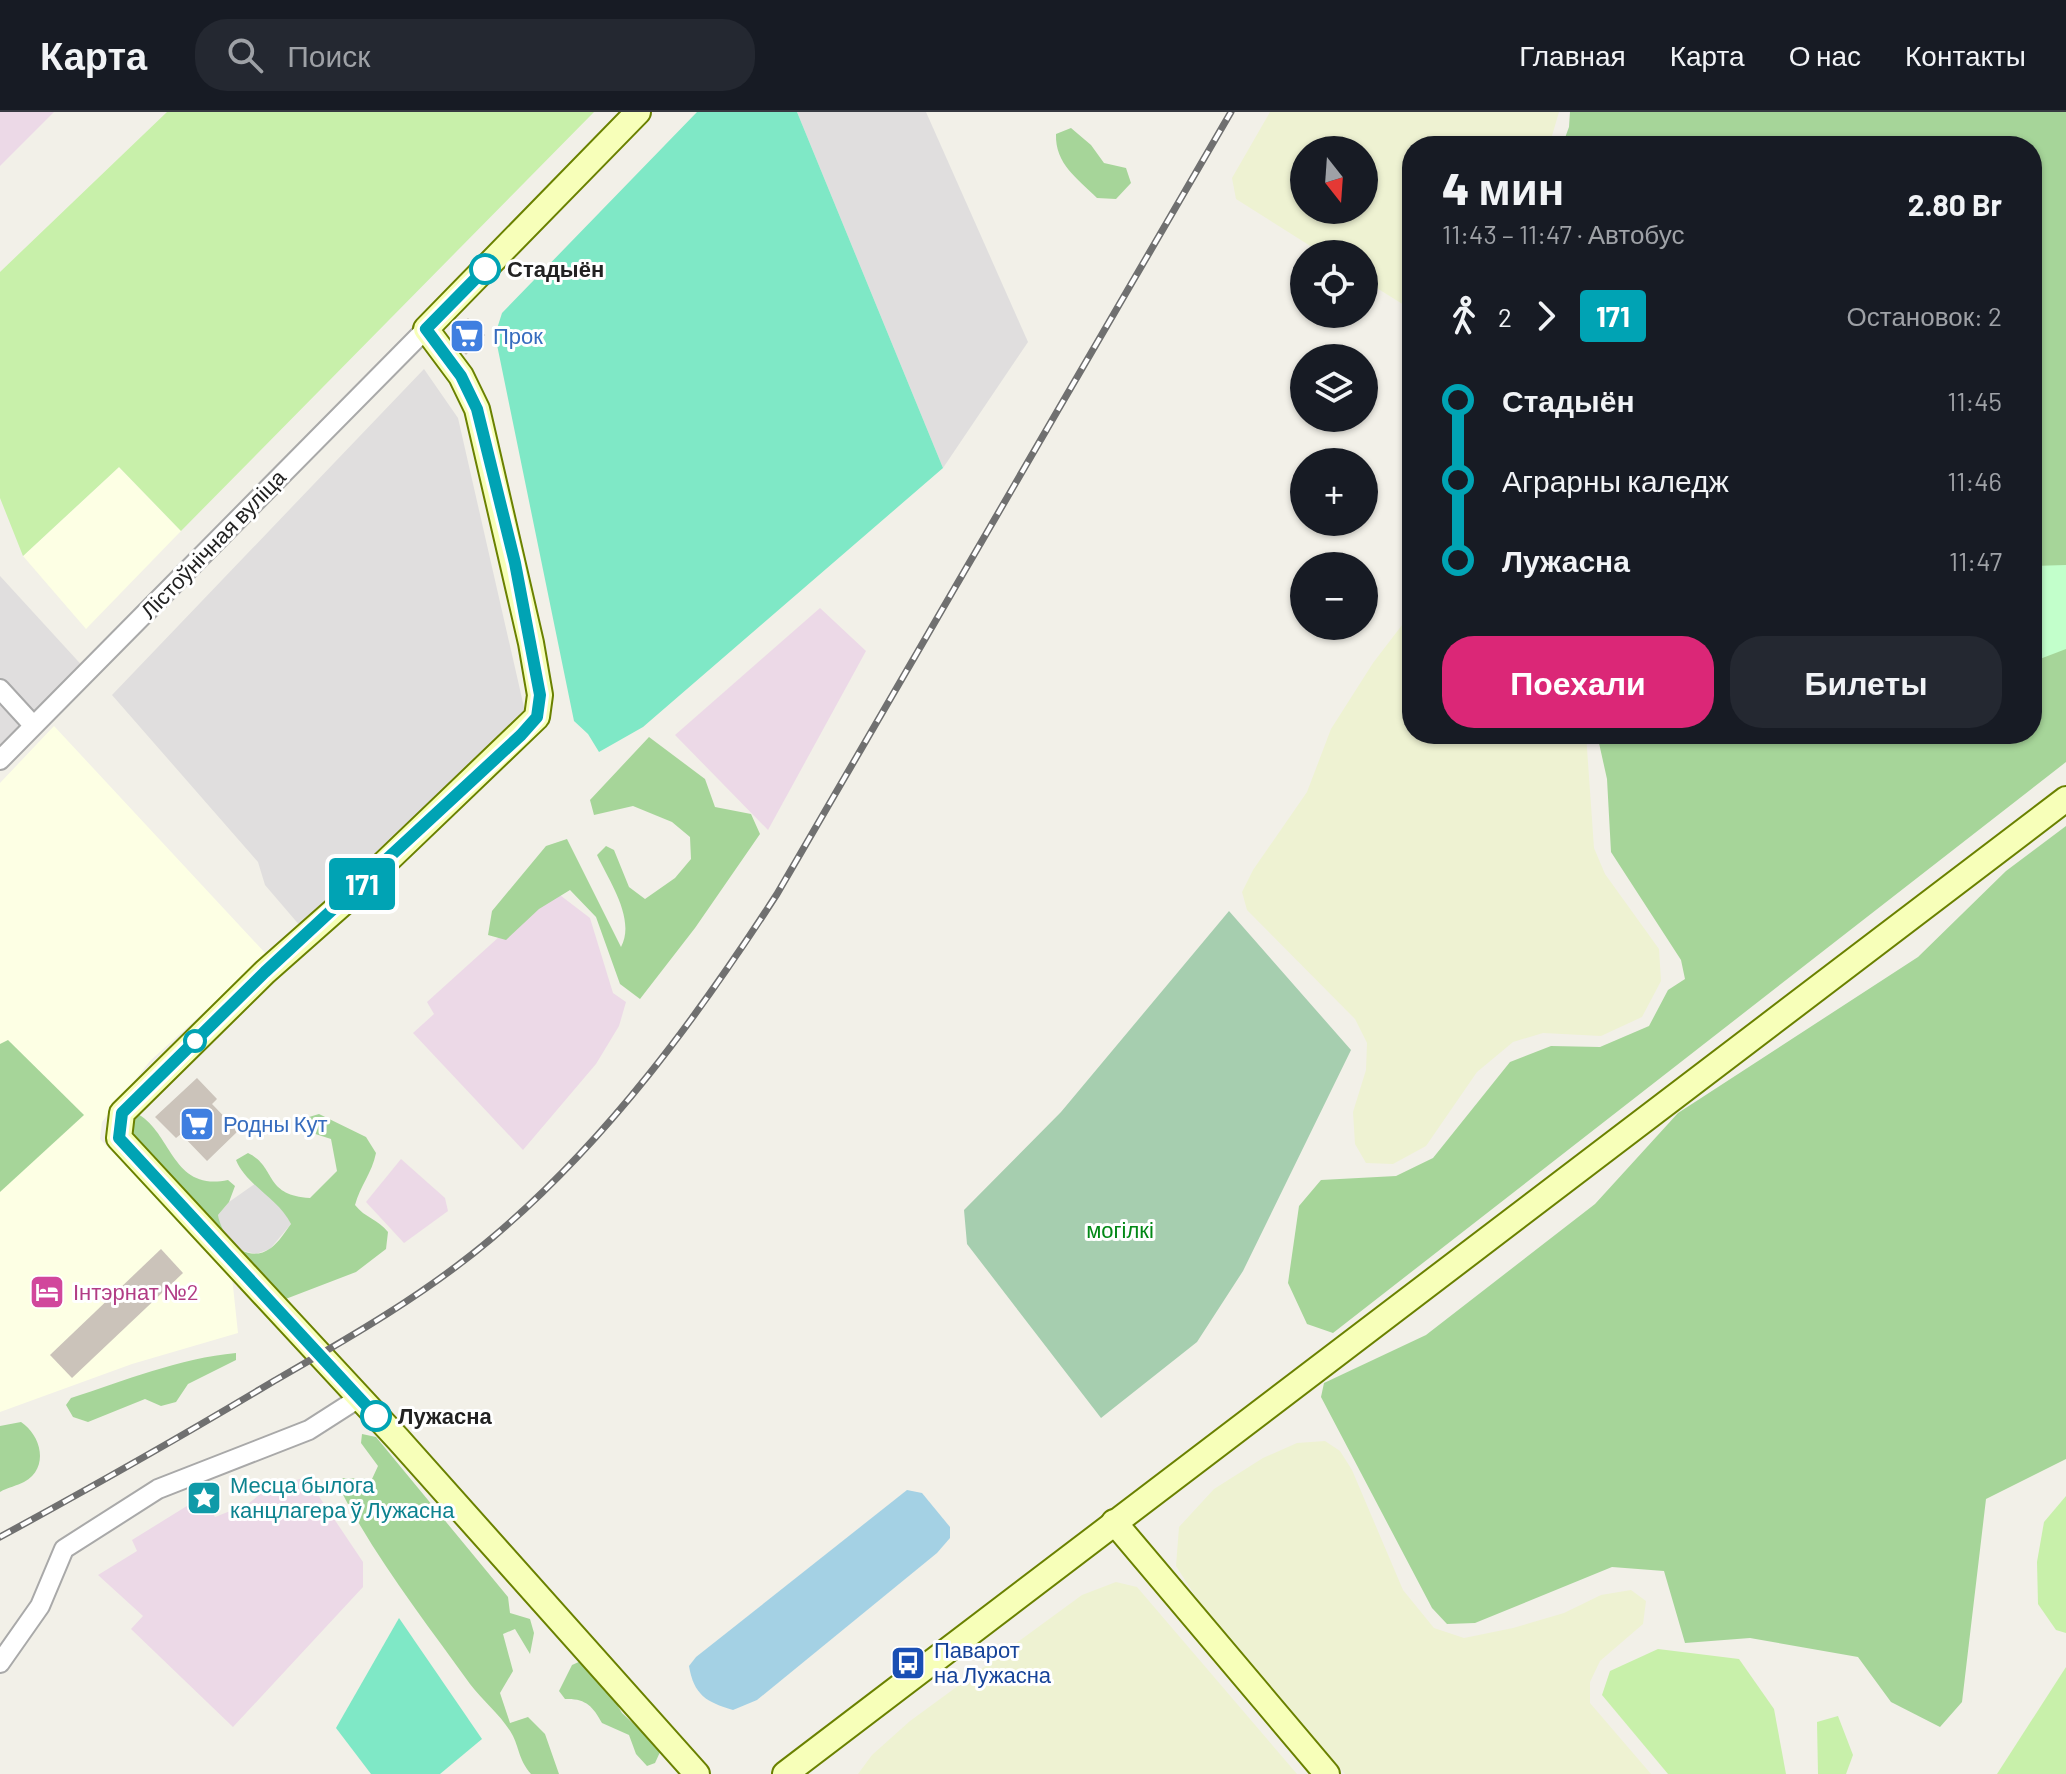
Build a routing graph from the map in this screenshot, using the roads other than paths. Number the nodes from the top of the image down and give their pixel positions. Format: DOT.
graph roads {
  1 [pos="638,112"];
  2 [pos="426,329"];
  3 [pos="0,689"];
  4 [pos="33,725"];
  5 [pos="0,760"];
  6 [pos="2066,799"];
  7 [pos="359,1398"];
  8 [pos="1114,1522"];
  9 [pos="0,1663"];
  10 [pos="697,1774"];
  11 [pos="785,1774"];
  12 [pos="1327,1774"];
  1 -- 2 [label="street"];
  2 -- 4 [label="street, Лістоўнічная вуліца"];
  2 -- 7 [label="street"];
  3 -- 4 [label="street"];
  4 -- 5 [label="street, Лістоўнічная вуліца"];
  6 -- 8 [label="street"];
  7 -- 9 [label="street"];
  7 -- 10 [label="street"];
  8 -- 11 [label="street"];
  8 -- 12 [label="street"];
}
